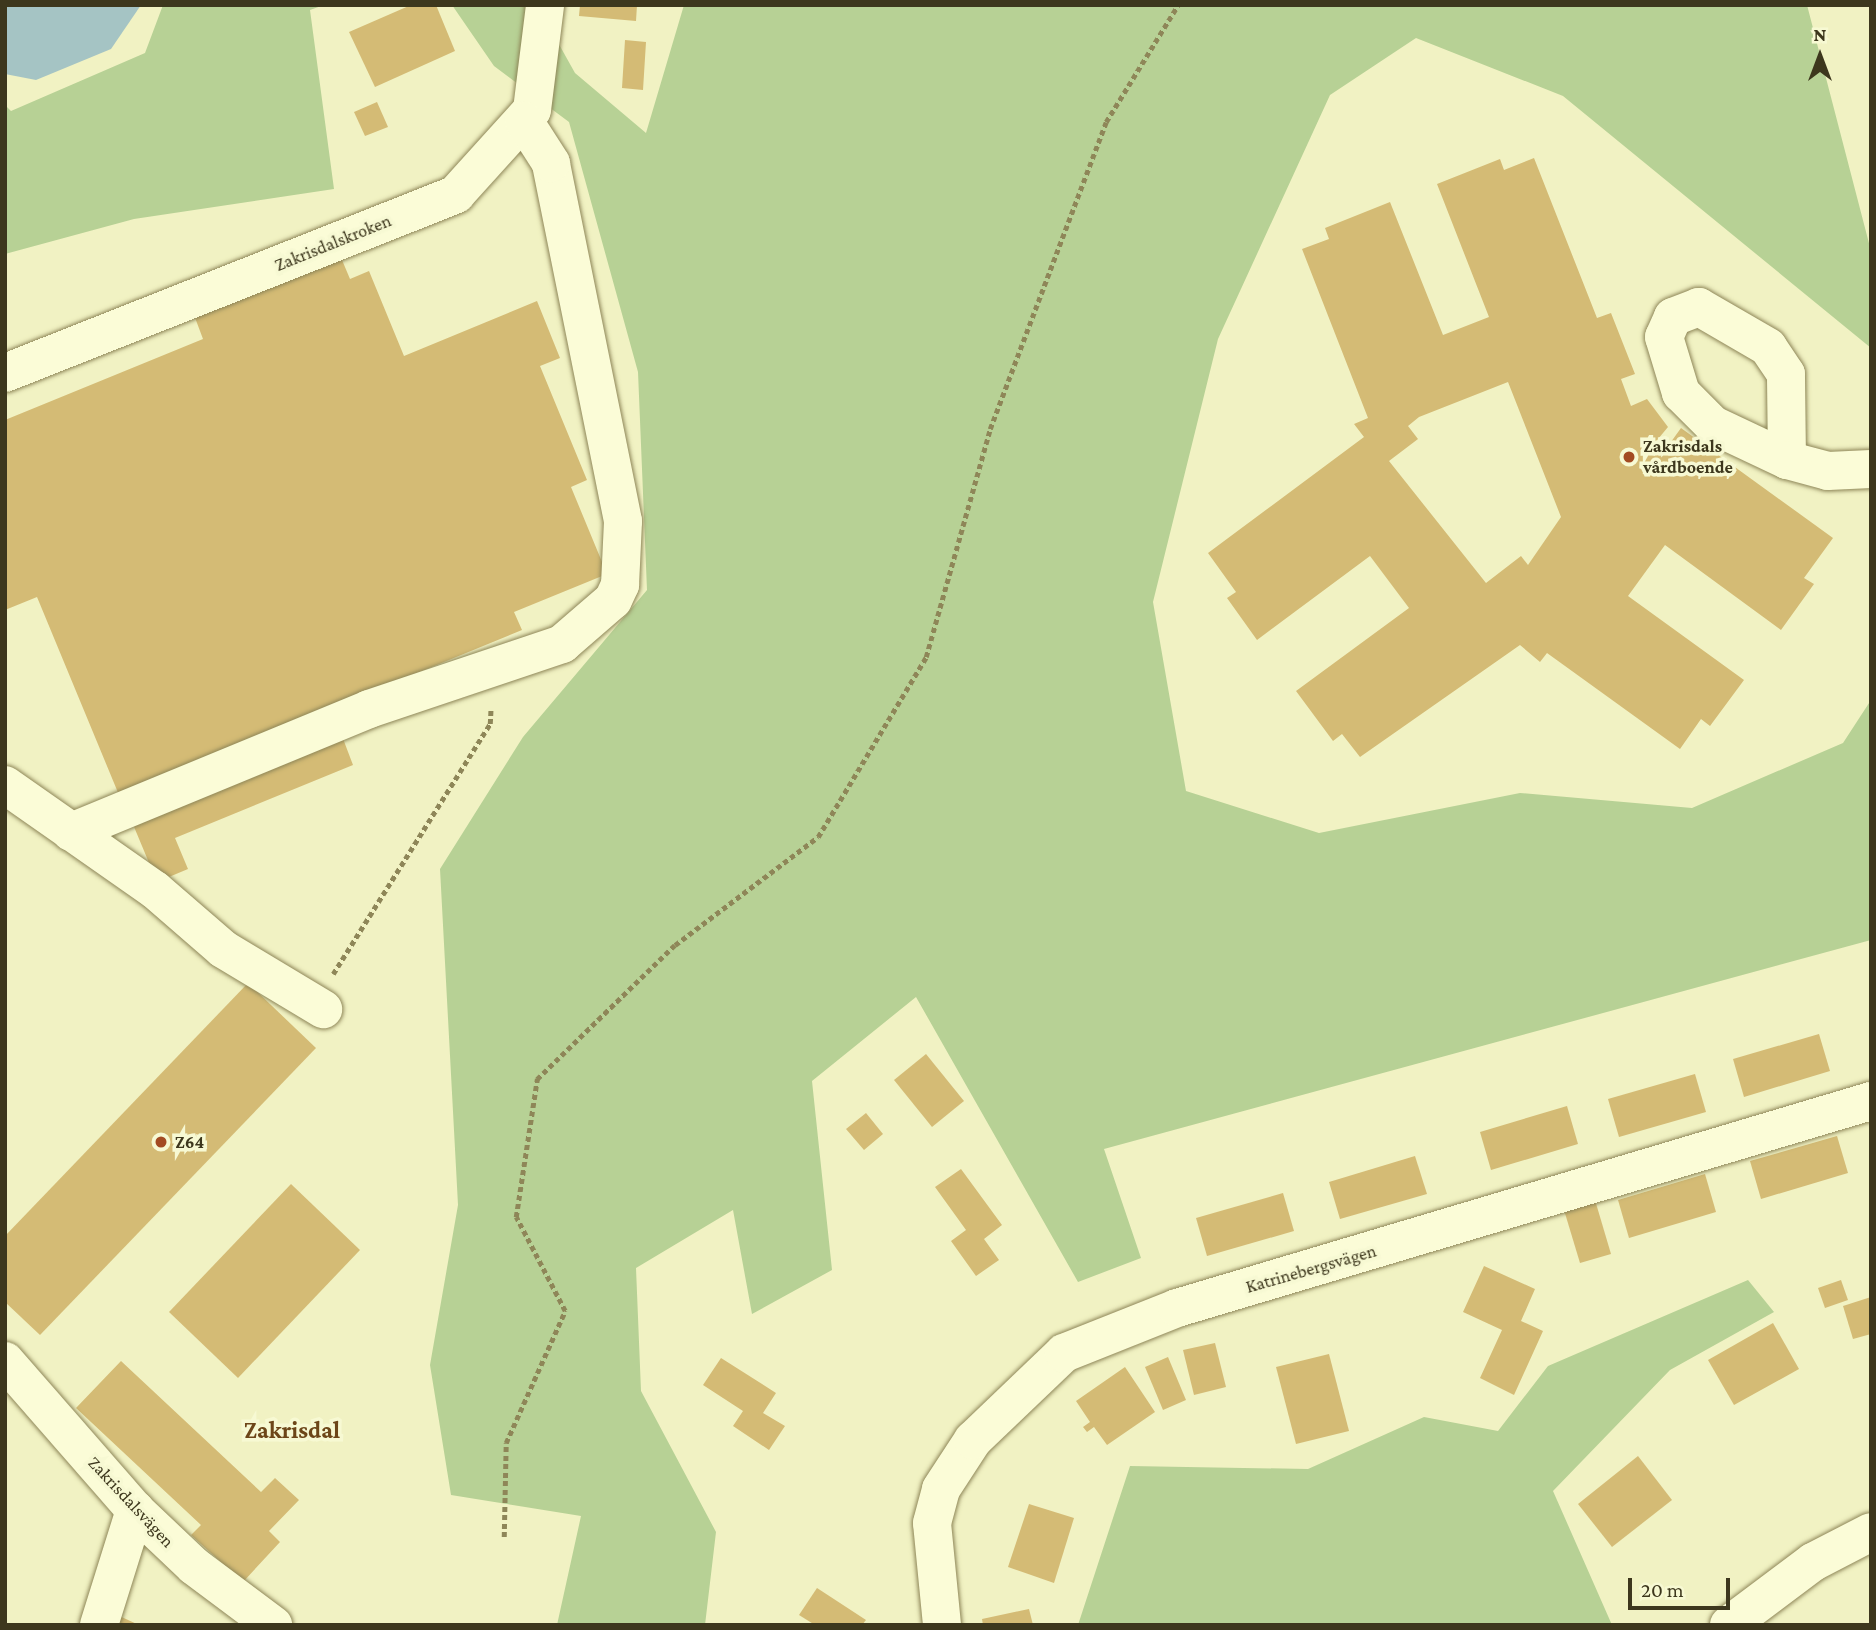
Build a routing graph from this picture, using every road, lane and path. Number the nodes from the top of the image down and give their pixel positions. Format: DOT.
graph roads {
  1 [pos="545,5"];
  2 [pos="1178,5"];
  3 [pos="524,121"];
  4 [pos="5,373"];
  5 [pos="1787,460"];
  6 [pos="1871,470"];
  7 [pos="483,671"];
  8 [pos="5,785"];
  9 [pos="71,832"];
  10 [pos="318,1006"];
  11 [pos="1871,1101"];
  12 [pos="5,1361"];
  13 [pos="135,1510"];
  14 [pos="1871,1532"];
  15 [pos="504,1537"];
  16 [pos="99,1625"];
  17 [pos="273,1625"];
  18 [pos="942,1625"];
  19 [pos="1729,1625"];
  1 -- 3 [label="street, Zakrisdalskroken"];
  2 -- 15 [label="path"];
  3 -- 4 [label="street, Zakrisdalskroken"];
  3 -- 7 [label="street"];
  5 -- 6 [label="street"];
  7 -- 9 [label="street"];
  7 -- 10 [label="path"];
  8 -- 9 [label="street"];
  9 -- 10 [label="street"];
  11 -- 18 [label="street, Katrinebergsvägen"];
  12 -- 13 [label="street, Zakrisdalsvägen"];
  13 -- 16 [label="street"];
  13 -- 17 [label="street, Zakrisdalsvägen"];
  14 -- 19 [label="street"];
}
